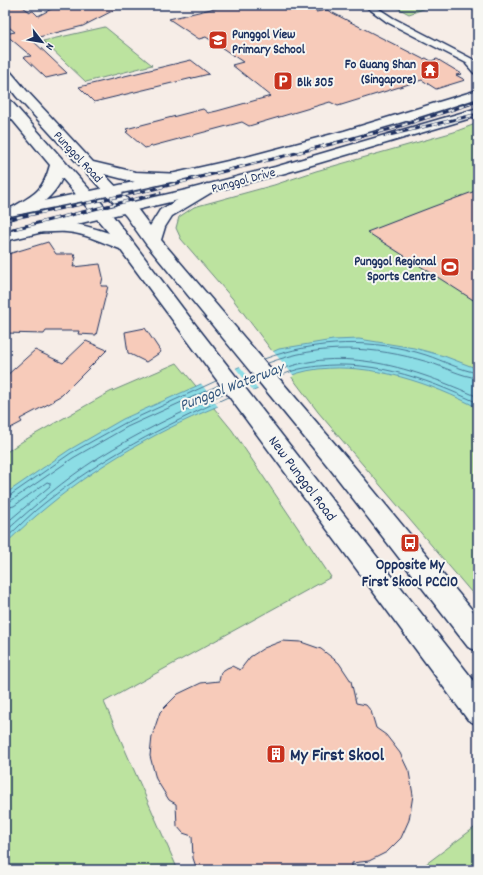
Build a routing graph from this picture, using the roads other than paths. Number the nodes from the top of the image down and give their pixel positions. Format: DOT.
graph roads {
  1 [pos="368,5"];
  2 [pos="422,27"];
  3 [pos="477,64"];
  4 [pos="5,73"];
  5 [pos="478,88"];
  6 [pos="478,94"];
  7 [pos="464,99"];
  8 [pos="5,103"];
  9 [pos="478,112"];
  10 [pos="58,165"];
  11 [pos="87,165"];
  12 [pos="177,177"];
  13 [pos="207,189"];
  14 [pos="112,192"];
  15 [pos="88,197"];
  16 [pos="127,208"];
  17 [pos="12,211"];
  18 [pos="103,214"];
  19 [pos="41,228"];
  20 [pos="5,236"];
  21 [pos="152,240"];
  22 [pos="128,246"];
  23 [pos="478,638"];
  24 [pos="478,710"];
  1 -- 3 [label="street"];
  2 -- 3 [label="street"];
  4 -- 11 [label="main road, Punggol Road"];
  5 -- 7 [label="street"];
  6 -- 7 [label="street, Punggol Drive"];
  7 -- 12 [label="street, Punggol Drive"];
  8 -- 10 [label="main road, Punggol Road"];
  9 -- 13 [label="street, Punggol Drive"];
  10 -- 15 [label="main road, Punggol Road"];
  10 -- 17 [label="main road"];
  11 -- 12 [label="main road"];
  11 -- 14 [label="main road, Punggol Road"];
  12 -- 14 [label="street, Punggol Drive"];
  13 -- 16 [label="street, Punggol Drive"];
  13 -- 21 [label="main road"];
  14 -- 15 [label="street, Punggol Drive"];
  14 -- 16 [label="main road, Punggol Road"];
  15 -- 17 [label="street, Punggol Drive"];
  15 -- 18 [label="main road, Punggol Road"];
  16 -- 18 [label="street, Punggol Drive"];
  16 -- 21 [label="main road, Punggol Road"];
  18 -- 19 [label="street, Punggol Drive"];
  18 -- 22 [label="main road, Punggol Road"];
  19 -- 20 [label="street, Punggol Drive"];
  19 -- 22 [label="main road"];
  21 -- 23 [label="main road"];
  22 -- 24 [label="main road, New Punggol Road"];
}
